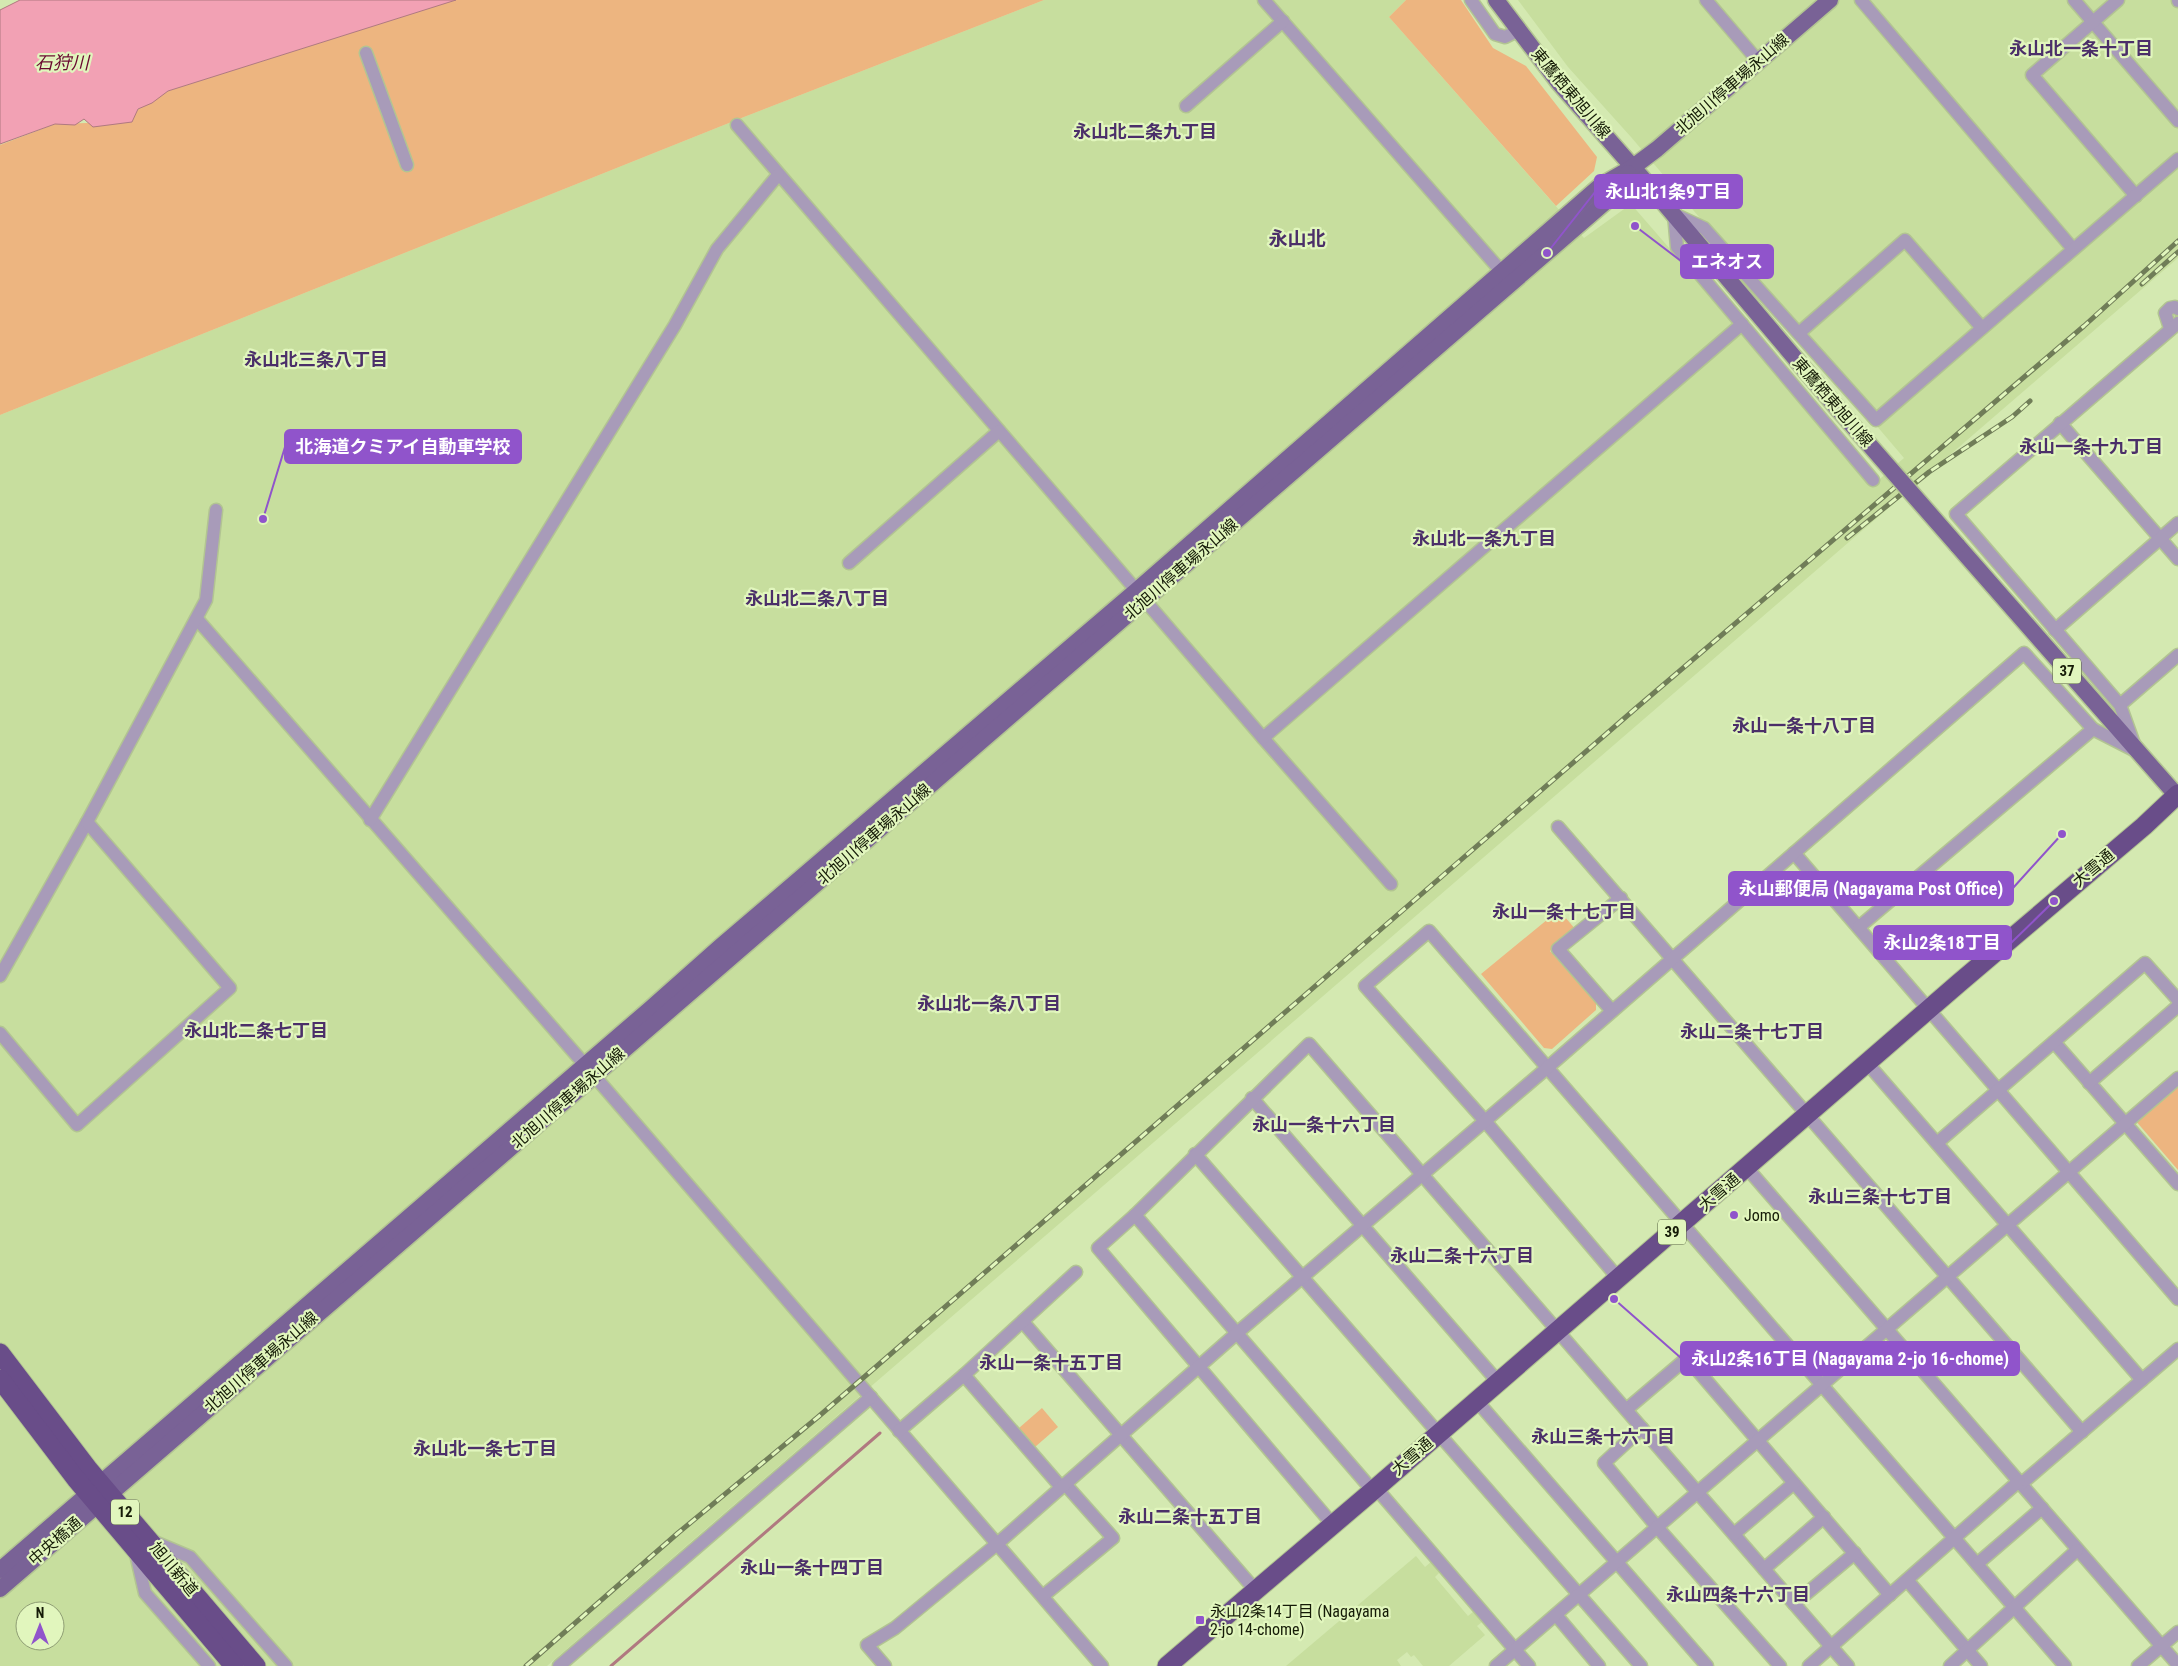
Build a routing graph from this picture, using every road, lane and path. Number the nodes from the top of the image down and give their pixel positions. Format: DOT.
graph roads {
  1 [pos="1264,0"];
  2 [pos="1471,0"];
  3 [pos="1706,0"];
  4 [pos="1861,0"];
  5 [pos="2074,0"];
  6 [pos="2118,0"];
  7 [pos="1498,1"];
  8 [pos="1822,3"];
  9 [pos="1283,21"];
  10 [pos="2092,22"];
  11 [pos="1519,30"];
  12 [pos="366,53"];
  13 [pos="1758,62"];
  14 [pos="1186,106"];
  15 [pos="2178,121"];
  16 [pos="737,125"];
  17 [pos="2178,160"];
  18 [pos="407,165"];
  19 [pos="1633,167"];
  20 [pos="778,175"];
  21 [pos="2136,196"];
  22 [pos="1674,214"];
  23 [pos="2073,249"];
  24 [pos="1507,278"];
  25 [pos="2178,309"];
  26 [pos="1742,324"];
  27 [pos="2174,326"];
  28 [pos="1982,328"];
  29 [pos="1799,333"];
  30 [pos="2060,423"];
  31 [pos="999,431"];
  32 [pos="1873,480"];
  33 [pos="216,510"];
  34 [pos="2178,523"];
  35 [pos="2160,538"];
  36 [pos="2178,560"];
  37 [pos="849,563"];
  38 [pos="1141,595"];
  39 [pos="197,619"];
  40 [pos="2055,630"];
  41 [pos="2178,655"];
  42 [pos="2120,705"];
  43 [pos="2093,729"];
  44 [pos="1263,738"];
  45 [pos="2137,751"];
  46 [pos="2178,796"];
  47 [pos="370,820"];
  48 [pos="87,822"];
  49 [pos="1558,827"];
  50 [pos="1794,853"];
  51 [pos="1391,884"];
  52 [pos="1621,898"];
  53 [pos="1859,927"];
  54 [pos="1673,958"];
  55 [pos="0,976"];
  56 [pos="2178,1000"];
  57 [pos="2178,1006"];
  58 [pos="1929,1009"];
  59 [pos="1612,1011"];
  60 [pos="0,1033"];
  61 [pos="2054,1042"];
  62 [pos="1868,1064"];
  63 [pos="1547,1068"];
  64 [pos="589,1070"];
  65 [pos="2178,1078"];
  66 [pos="2089,1083"];
  67 [pos="1998,1092"];
  68 [pos="1252,1098"];
  69 [pos="1808,1115"];
  70 [pos="1485,1121"];
  71 [pos="2124,1123"];
  72 [pos="1937,1143"];
  73 [pos="1195,1154"];
  74 [pos="1747,1168"];
  75 [pos="2068,1172"];
  76 [pos="1423,1175"];
  77 [pos="2178,1184"];
  78 [pos="1135,1215"];
  79 [pos="1682,1223"];
  80 [pos="2008,1224"];
  81 [pos="1362,1226"];
  82 [pos="1076,1272"];
  83 [pos="1946,1276"];
  84 [pos="1618,1278"];
  85 [pos="1302,1279"];
  86 [pos="2178,1299"];
  87 [pos="1023,1322"];
  88 [pos="1886,1328"];
  89 [pos="1558,1331"];
  90 [pos="1237,1333"];
  91 [pos="2178,1349"];
  92 [pos="0,1353"];
  93 [pos="1200,1367"];
  94 [pos="964,1376"];
  95 [pos="0,1379"];
  96 [pos="2142,1380"];
  97 [pos="1498,1382"];
  98 [pos="1822,1385"];
  99 [pos="871,1397"];
  100 [pos="1476,1400"];
  101 [pos="1627,1410"];
  102 [pos="1642,1428"];
  103 [pos="899,1431"];
  104 [pos="2082,1432"];
  105 [pos="1437,1434"];
  106 [pos="1120,1435"];
  107 [pos="1758,1440"];
  108 [pos="2020,1482"];
  109 [pos="1794,1483"];
  110 [pos="1063,1485"];
  111 [pos="1374,1489"];
  112 [pos="99,1493"];
  113 [pos="1698,1493"];
  114 [pos="2042,1508"];
  115 [pos="1824,1517"];
  116 [pos="1333,1525"];
  117 [pos="1657,1527"];
  118 [pos="1734,1534"];
  119 [pos="1954,1537"];
  120 [pos="997,1544"];
  121 [pos="143,1546"];
  122 [pos="2077,1550"];
  123 [pos="1855,1553"];
  124 [pos="1617,1562"];
  125 [pos="1977,1564"];
  126 [pos="1764,1569"];
  127 [pos="0,1570"];
  128 [pos="1907,1580"];
  129 [pos="0,1589"];
  130 [pos="1256,1591"];
  131 [pos="1890,1595"];
  132 [pos="1043,1596"];
  133 [pos="1579,1596"];
  134 [pos="1794,1604"];
  135 [pos="2015,1607"];
  136 [pos="1556,1616"];
  137 [pos="2178,1632"];
  138 [pos="1831,1646"];
  139 [pos="2162,1646"];
  140 [pos="1515,1649"];
  141 [pos="1968,1651"];
  142 [pos="2178,1664"];
  143 [pos="209,1666"];
  144 [pos="234,1666"];
  145 [pos="256,1666"];
  146 [pos="286,1666"];
  147 [pos="559,1666"];
  148 [pos="885,1666"];
  149 [pos="1102,1666"];
  150 [pos="1167,1666"];
  151 [pos="1496,1666"];
  152 [pos="1530,1666"];
  153 [pos="1599,1666"];
  154 [pos="1641,1666"];
  155 [pos="1707,1666"];
  156 [pos="1780,1666"];
  157 [pos="1809,1666"];
  158 [pos="1848,1666"];
  159 [pos="1950,1666"];
  160 [pos="1981,1666"];
  161 [pos="2065,1666"];
  162 [pos="2138,1666"];
  1 -- 9 [label="street"];
  2 -- 11 [label="street"];
  3 -- 13 [label="street"];
  4 -- 23 [label="street"];
  5 -- 10 [label="street"];
  6 -- 10 [label="street"];
  7 -- 11 [label="main road, 東鷹栖東旭川線 / 37"];
  8 -- 13 [label="main road, 北旭川停車場永山線"];
  9 -- 14 [label="street"];
  9 -- 24 [label="street"];
  10 -- 15 [label="street"];
  10 -- 21 [label="street"];
  11 -- 19 [label="main road, 東鷹栖東旭川線 / 37"];
  12 -- 18 [label="street"];
  13 -- 19 [label="main road, 北旭川停車場永山線"];
  16 -- 20 [label="street"];
  17 -- 21 [label="street"];
  19 -- 22 [label="main road, 東鷹栖東旭川線 / 37"];
  19 -- 24 [label="main road, 北旭川停車場永山線"];
  20 -- 31 [label="street"];
  20 -- 47 [label="street"];
  21 -- 23 [label="street"];
  22 -- 26 [label="street"];
  22 -- 29 [label="street"];
  22 -- 45 [label="main road, 東鷹栖東旭川線 / 37, bridge"];
  23 -- 28 [label="street"];
  24 -- 38 [label="main road, 北旭川停車場永山線"];
  25 -- 27 [label="street"];
  26 -- 32 [label="street"];
  26 -- 44 [label="street"];
  27 -- 30 [label="street"];
  28 -- 29 [label="street"];
  28 -- 29 [label="street"];
  30 -- 35 [label="street"];
  30 -- 40 [label="street"];
  31 -- 37 [label="street"];
  31 -- 38 [label="street"];
  33 -- 39 [label="street"];
  34 -- 35 [label="street"];
  35 -- 36 [label="street"];
  35 -- 40 [label="street"];
  38 -- 44 [label="street"];
  38 -- 64 [label="main road, 北旭川停車場永山線"];
  39 -- 47 [label="street"];
  39 -- 48 [label="street"];
  40 -- 42 [label="street"];
  41 -- 42 [label="street"];
  42 -- 45 [label="street"];
  43 -- 45 [label="street"];
  43 -- 50 [label="street"];
  43 -- 53 [label="street"];
  44 -- 51 [label="street"];
  45 -- 46 [label="main road, 東鷹栖東旭川線 / 37"];
  46 -- 58 [label="highway, 大雪通 / 39"];
  47 -- 64 [label="street"];
  48 -- 55 [label="street"];
  48 -- 60 [label="street"];
  49 -- 52 [label="street"];
  50 -- 53 [label="street"];
  50 -- 54 [label="street"];
  52 -- 54 [label="street"];
  52 -- 59 [label="street"];
  53 -- 58 [label="street"];
  54 -- 59 [label="street"];
  54 -- 69 [label="street"];
  56 -- 61 [label="street"];
  57 -- 66 [label="street"];
  58 -- 62 [label="highway, 大雪通 / 39"];
  58 -- 67 [label="street"];
  59 -- 63 [label="street"];
  61 -- 66 [label="street"];
  61 -- 67 [label="street"];
  62 -- 69 [label="highway, 大雪通 / 39"];
  62 -- 72 [label="street"];
  63 -- 70 [label="street"];
  63 -- 70 [label="street"];
  63 -- 79 [label="street"];
  64 -- 99 [label="street"];
  64 -- 112 [label="main road, 北旭川停車場永山線"];
  65 -- 71 [label="street"];
  66 -- 71 [label="street"];
  67 -- 72 [label="street"];
  67 -- 75 [label="street"];
  68 -- 73 [label="street"];
  68 -- 76 [label="street"];
  68 -- 81 [label="street"];
  69 -- 74 [label="highway, 大雪通 / 39"];
  69 -- 83 [label="street"];
  70 -- 76 [label="street"];
  70 -- 84 [label="street"];
  71 -- 75 [label="street"];
  71 -- 77 [label="street"];
  72 -- 80 [label="street"];
  73 -- 78 [label="street"];
  73 -- 85 [label="street"];
  74 -- 79 [label="highway, 大雪通 / 39"];
  74 -- 88 [label="street"];
  75 -- 80 [label="street"];
  75 -- 86 [label="street"];
  76 -- 81 [label="street"];
  76 -- 89 [label="street"];
  78 -- 90 [label="street"];
  78 -- 93 [label="street"];
  79 -- 84 [label="highway, 大雪通 / 39"];
  79 -- 98 [label="street"];
  80 -- 83 [label="street"];
  80 -- 96 [label="street"];
  81 -- 85 [label="street"];
  81 -- 97 [label="street"];
  82 -- 87 [label="street"];
  83 -- 88 [label="street"];
  83 -- 104 [label="street"];
  84 -- 89 [label="highway, 大雪通 / 39"];
  85 -- 90 [label="street"];
  85 -- 105 [label="street"];
  87 -- 94 [label="street"];
  87 -- 106 [label="street"];
  88 -- 98 [label="street"];
  88 -- 108 [label="street"];
  89 -- 97 [label="highway, 大雪通 / 39"];
  89 -- 101 [label="street"];
  90 -- 93 [label="street"];
  90 -- 111 [label="street"];
  91 -- 96 [label="street"];
  92 -- 112 [label="highway, 旭川新道 / 12"];
  93 -- 106 [label="street"];
  93 -- 116 [label="street"];
  94 -- 103 [label="street"];
  94 -- 110 [label="street"];
  95 -- 112 [label="highway, 旭川新道 / 12"];
  96 -- 104 [label="street"];
  97 -- 100 [label="highway, 大雪通 / 39"];
  98 -- 107 [label="street"];
  98 -- 119 [label="street"];
  99 -- 103 [label="street"];
  99 -- 147 [label="street"];
  100 -- 105 [label="highway, 大雪通 / 39"];
  100 -- 124 [label="street"];
  101 -- 102 [label="street"];
  101 -- 107 [label="street"];
  102 -- 113 [label="street"];
  102 -- 117 [label="street"];
  103 -- 120 [label="street"];
  104 -- 108 [label="street"];
  105 -- 111 [label="highway, 大雪通 / 39"];
  105 -- 133 [label="street"];
  106 -- 110 [label="street"];
  106 -- 130 [label="street"];
  107 -- 109 [label="street"];
  107 -- 113 [label="street"];
  108 -- 114 [label="street"];
  108 -- 119 [label="street"];
  109 -- 115 [label="street"];
  109 -- 118 [label="street"];
  110 -- 120 [label="street"];
  110 -- 132 [label="street"];
  111 -- 116 [label="highway, 大雪通 / 39"];
  111 -- 140 [label="street"];
  112 -- 121 [label="highway, 旭川新道 / 12"];
  112 -- 127 [label="main road, 中央橋通"];
  112 -- 129 [label="main road, 中央橋通"];
  113 -- 117 [label="street"];
  113 -- 118 [label="street"];
  114 -- 122 [label="street"];
  114 -- 125 [label="street"];
  115 -- 123 [label="street"];
  115 -- 126 [label="street"];
  116 -- 130 [label="highway, 大雪通 / 39"];
  117 -- 124 [label="street"];
  117 -- 156 [label="street"];
  118 -- 126 [label="street"];
  119 -- 125 [label="street"];
  119 -- 128 [label="street"];
  120 -- 132 [label="street"];
  120 -- 148 [label="street"];
  121 -- 143 [label="street"];
  121 -- 144 [label="highway, 旭川新道 / 12"];
  121 -- 145 [label="highway, 旭川新道 / 12"];
  121 -- 146 [label="street"];
  122 -- 135 [label="street"];
  122 -- 139 [label="street"];
  123 -- 131 [label="street"];
  123 -- 134 [label="street"];
  124 -- 133 [label="street"];
  124 -- 155 [label="street"];
  125 -- 135 [label="street"];
  126 -- 134 [label="street"];
  128 -- 131 [label="street"];
  128 -- 141 [label="street"];
  130 -- 150 [label="highway, 大雪通 / 39"];
  131 -- 138 [label="street"];
  132 -- 149 [label="street"];
  133 -- 136 [label="street"];
  133 -- 154 [label="street"];
  134 -- 138 [label="street"];
  135 -- 141 [label="street"];
  135 -- 161 [label="street"];
  136 -- 140 [label="street"];
  136 -- 153 [label="street"];
  137 -- 139 [label="street"];
  138 -- 157 [label="street"];
  138 -- 158 [label="street"];
  139 -- 142 [label="street"];
  139 -- 162 [label="street"];
  140 -- 151 [label="street"];
  140 -- 152 [label="street"];
  141 -- 159 [label="street"];
  141 -- 160 [label="street"];
}
